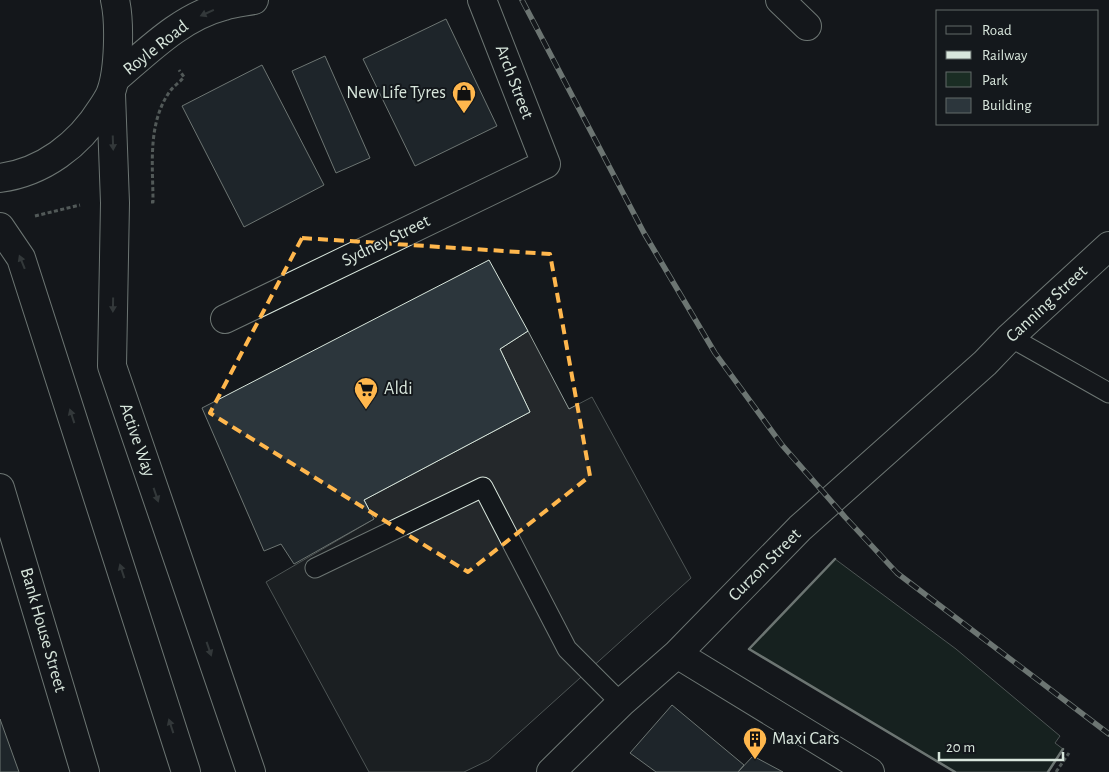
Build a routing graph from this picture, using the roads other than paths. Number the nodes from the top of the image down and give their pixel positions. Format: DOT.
graph roads {
  1 [pos="115,0"];
  2 [pos="254,0"];
  3 [pos="482,0"];
  4 [pos="780,0"];
  5 [pos="807,26"];
  6 [pos="113,86"];
  7 [pos="546,164"];
  8 [pos="0,178"];
  9 [pos="3,230"];
  10 [pos="1109,246"];
  11 [pos="225,319"];
  12 [pos="1010,338"];
  13 [pos="985,363"];
  14 [pos="1109,392"];
  15 [pos="0,488"];
  16 [pos="315,568"];
  17 [pos="677,654"];
  18 [pos="621,702"];
  19 [pos="85,772"];
  20 [pos="186,772"];
  21 [pos="251,772"];
  22 [pos="551,772"];
  23 [pos="870,772"];
  1 -- 6 [label="street, Active Way"];
  2 -- 6 [label="street, Royle Road, one-way"];
  3 -- 7 [label="street, Arch Street"];
  4 -- 5 [label="street"];
  6 -- 8 [label="street"];
  6 -- 21 [label="street, Active Way, one-way"];
  7 -- 11 [label="street, Sydney Street"];
  20 -- 9 [label="street, one-way"];
  10 -- 12 [label="street, Canning Street"];
  12 -- 13 [label="street, Canning Street"];
  12 -- 14 [label="lane"];
  13 -- 17 [label="street, Curzon Street"];
  15 -- 19 [label="street, Bank House Street"];
  16 -- 18 [label="lane"];
  17 -- 18 [label="street, Curzon Street"];
  17 -- 23 [label="street"];
  18 -- 22 [label="street, Curzon Street"];
}
